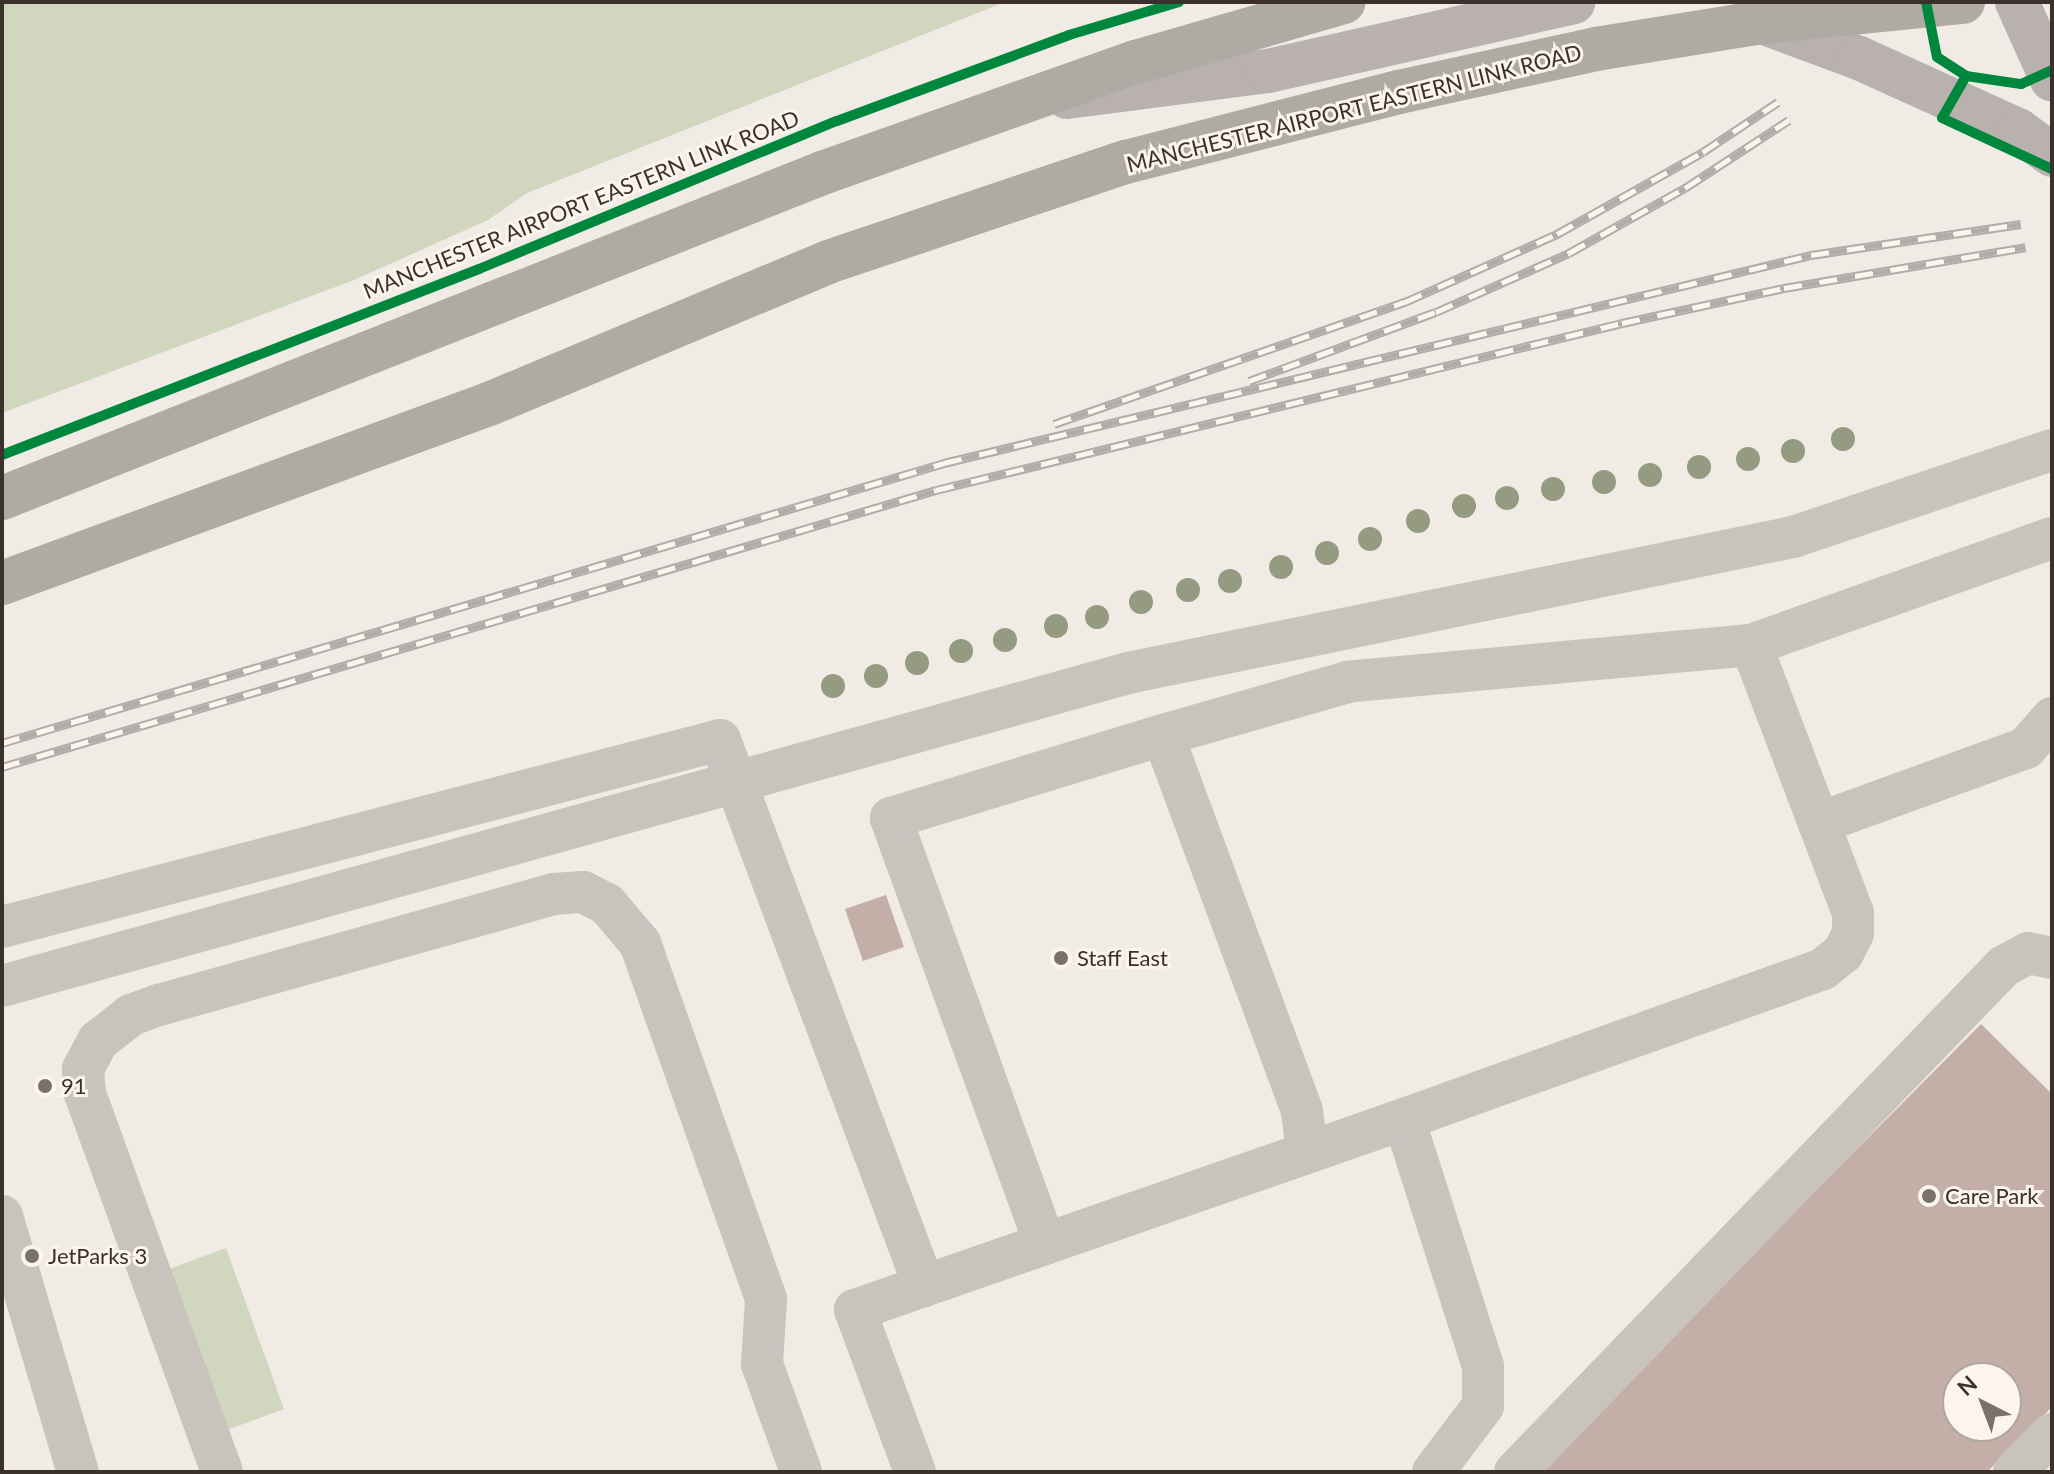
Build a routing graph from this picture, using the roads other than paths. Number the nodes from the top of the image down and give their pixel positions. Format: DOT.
graph roads {
  1 [pos="1344,2"];
  2 [pos="1573,2"];
  3 [pos="1963,2"];
  4 [pos="2017,2"];
  5 [pos="1762,22"];
  6 [pos="2052,80"];
  7 [pos="1032,101"];
  8 [pos="2052,155"];
  9 [pos="2052,450"];
  10 [pos="2,498"];
  11 [pos="2052,538"];
  12 [pos="2,583"];
  13 [pos="1751,645"];
  14 [pos="2052,718"];
  15 [pos="1163,735"];
  16 [pos="736,784"];
  17 [pos="1819,823"];
  18 [pos="2,927"];
  19 [pos="2052,958"];
  20 [pos="2,986"];
  21 [pos="1404,1119"];
  22 [pos="1307,1152"];
  23 [pos="2,1216"];
  24 [pos="1045,1244"];
  25 [pos="924,1286"];
  26 [pos="2052,1434"];
  27 [pos="78,1472"];
  28 [pos="222,1472"];
  29 [pos="801,1472"];
  30 [pos="915,1472"];
  31 [pos="1433,1472"];
  32 [pos="1515,1472"];
  33 [pos="2014,1472"];
  1 -- 7 [label="highway"];
  2 -- 7 [label="main road"];
  3 -- 5 [label="highway, MANCHESTER AIRPORT EASTERN LINK ROAD"];
  4 -- 6 [label="main road"];
  5 -- 8 [label="main road"];
  5 -- 12 [label="highway, MANCHESTER AIRPORT EASTERN LINK ROAD"];
  7 -- 10 [label="highway"];
  9 -- 16 [label="lane"];
  11 -- 13 [label="lane"];
  13 -- 15 [label="lane"];
  13 -- 17 [label="lane"];
  14 -- 17 [label="lane"];
  15 -- 22 [label="lane"];
  15 -- 24 [label="lane"];
  16 -- 18 [label="lane"];
  16 -- 20 [label="lane"];
  16 -- 25 [label="lane"];
  17 -- 21 [label="lane"];
  19 -- 32 [label="lane"];
  21 -- 22 [label="lane"];
  21 -- 31 [label="lane"];
  22 -- 24 [label="lane"];
  23 -- 27 [label="lane"];
  24 -- 25 [label="lane"];
  25 -- 30 [label="lane"];
  26 -- 33 [label="lane"];
  28 -- 29 [label="lane"];
}
